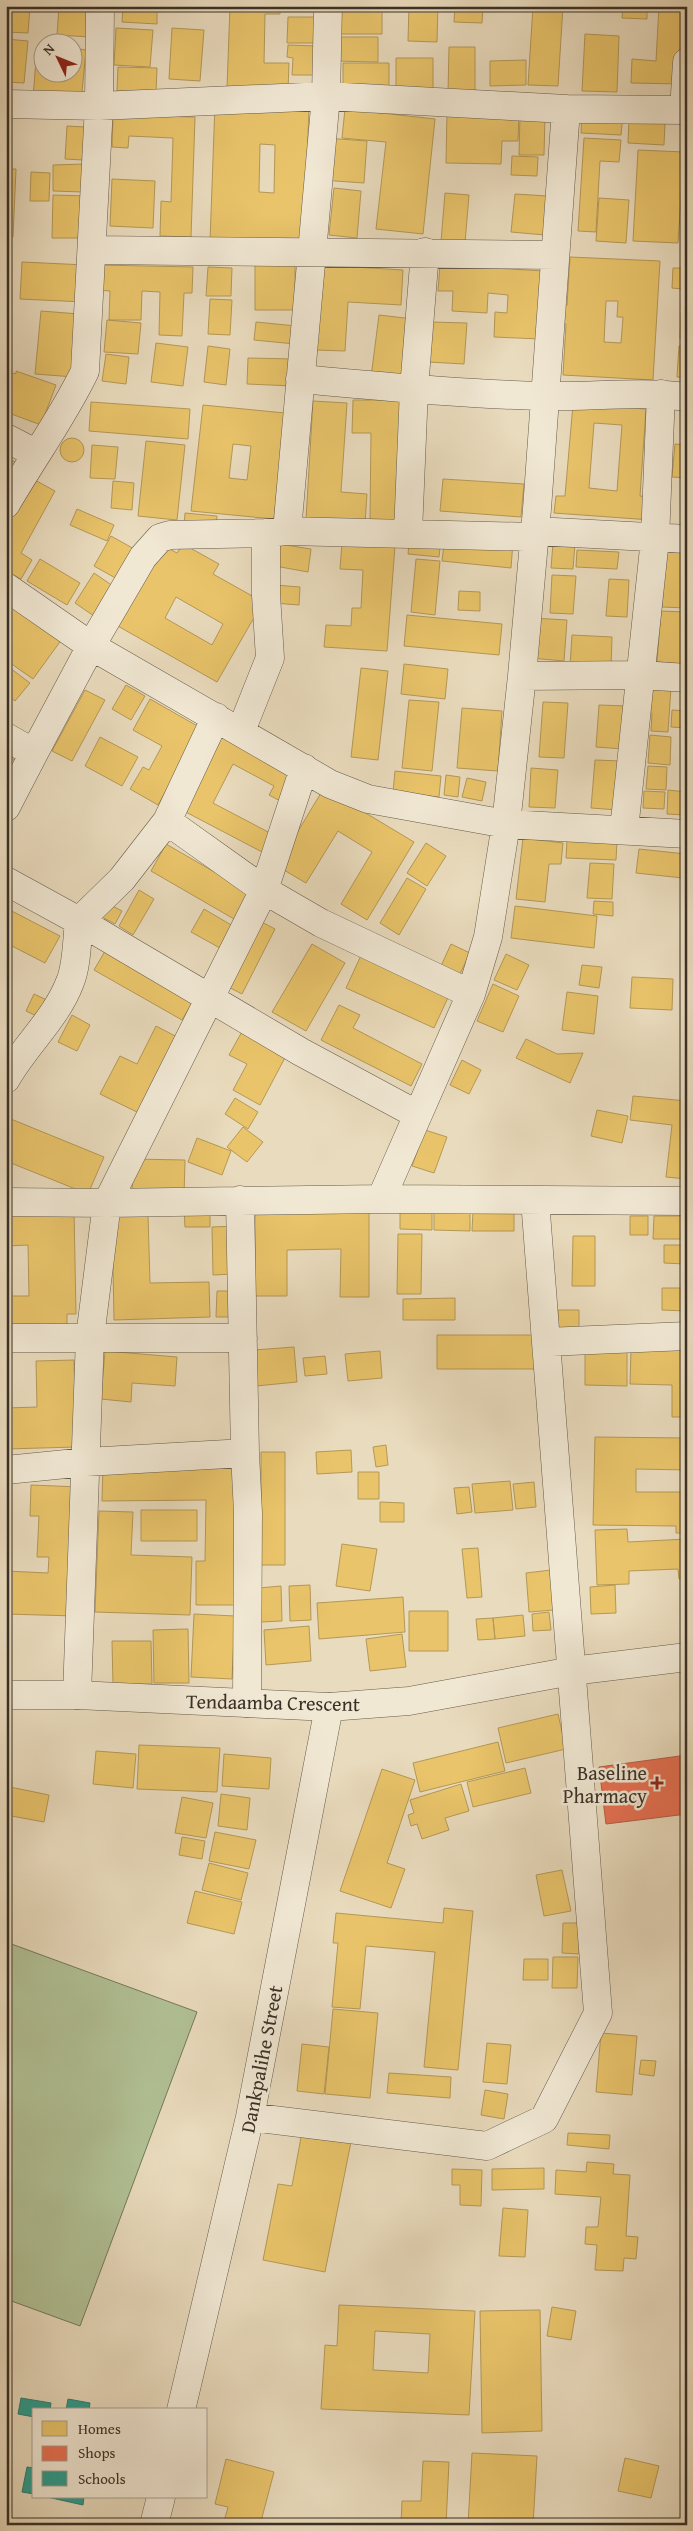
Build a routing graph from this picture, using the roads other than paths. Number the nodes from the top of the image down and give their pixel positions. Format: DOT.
graph roads {
  1 [pos="100,6"];
  2 [pos="328,6"];
  3 [pos="687,62"];
  4 [pos="326,96"];
  5 [pos="6,104"];
  6 [pos="99,106"];
  7 [pos="566,110"];
  8 [pos="686,110"];
  9 [pos="92,250"];
  10 [pos="312,252"];
  11 [pos="424,252"];
  12 [pos="555,255"];
  13 [pos="300,379"];
  14 [pos="414,390"];
  15 [pos="544,396"];
  16 [pos="674,396"];
  17 [pos="6,438"];
  18 [pos="36,453"];
  19 [pos="6,504"];
  20 [pos="276,532"];
  21 [pos="408,533"];
  22 [pos="534,534"];
  23 [pos="655,539"];
  24 [pos="687,539"];
  25 [pos="6,587"];
  26 [pos="91,646"];
  27 [pos="641,675"];
  28 [pos="522,676"];
  29 [pos="687,678"];
  30 [pos="216,717"];
  31 [pos="241,731"];
  32 [pos="6,738"];
  33 [pos="34,753"];
  34 [pos="304,768"];
  35 [pos="6,807"];
  36 [pos="167,821"];
  37 [pos="506,824"];
  38 [pos="624,830"];
  39 [pos="687,834"];
  40 [pos="6,881"];
  41 [pos="264,890"];
  42 [pos="79,921"];
  43 [pos="471,994"];
  44 [pos="209,999"];
  45 [pos="10,1065"];
  46 [pos="418,1115"];
  47 [pos="381,1199"];
  48 [pos="240,1200"];
  49 [pos="535,1200"];
  50 [pos="687,1201"];
  51 [pos="6,1202"];
  52 [pos="107,1203"];
  53 [pos="687,1336"];
  54 [pos="90,1337"];
  55 [pos="6,1338"];
  56 [pos="243,1338"];
  57 [pos="546,1342"];
  58 [pos="245,1453"];
  59 [pos="86,1462"];
  60 [pos="6,1470"];
  61 [pos="687,1657"];
  62 [pos="572,1671"];
  63 [pos="6,1695"];
  64 [pos="77,1695"];
  65 [pos="247,1703"];
  66 [pos="329,1707"];
  67 [pos="250,2117"];
  68 [pos="181,2408"];
  69 [pos="161,2498"];
  70 [pos="154,2525"];
  1 -- 6 [label="street"];
  2 -- 4 [label="street"];
  3 -- 8 [label="street"];
  4 -- 6 [label="street"];
  4 -- 7 [label="street"];
  4 -- 10 [label="street"];
  5 -- 6 [label="street"];
  6 -- 9 [label="street"];
  7 -- 8 [label="street"];
  7 -- 12 [label="street"];
  9 -- 10 [label="street"];
  9 -- 18 [label="street"];
  10 -- 11 [label="street"];
  10 -- 13 [label="street"];
  11 -- 12 [label="street"];
  11 -- 14 [label="street"];
  12 -- 15 [label="street"];
  13 -- 14 [label="street"];
  13 -- 20 [label="street"];
  14 -- 15 [label="street"];
  14 -- 21 [label="street"];
  15 -- 16 [label="street"];
  15 -- 22 [label="street"];
  16 -- 23 [label="street"];
  17 -- 18 [label="street"];
  18 -- 19 [label="street"];
  20 -- 21 [label="street"];
  20 -- 26 [label="street"];
  20 -- 31 [label="street"];
  21 -- 22 [label="street"];
  22 -- 23 [label="street"];
  22 -- 28 [label="street"];
  23 -- 24 [label="street"];
  23 -- 27 [label="street"];
  25 -- 26 [label="street"];
  26 -- 30 [label="street"];
  26 -- 33 [label="street"];
  27 -- 28 [label="street"];
  27 -- 29 [label="street"];
  27 -- 38 [label="street"];
  28 -- 37 [label="street"];
  30 -- 31 [label="street"];
  30 -- 36 [label="street"];
  31 -- 34 [label="street"];
  32 -- 33 [label="street"];
  33 -- 35 [label="street"];
  34 -- 37 [label="street"];
  34 -- 41 [label="street"];
  36 -- 41 [label="street"];
  36 -- 42 [label="street"];
  37 -- 38 [label="street"];
  37 -- 43 [label="street"];
  38 -- 39 [label="street"];
  40 -- 42 [label="street"];
  41 -- 43 [label="street"];
  41 -- 44 [label="street"];
  42 -- 44 [label="street"];
  42 -- 45 [label="street"];
  43 -- 46 [label="street"];
  44 -- 46 [label="street"];
  44 -- 52 [label="street"];
  46 -- 47 [label="street"];
  47 -- 48 [label="street"];
  47 -- 49 [label="street"];
  48 -- 52 [label="street"];
  48 -- 56 [label="street"];
  49 -- 50 [label="street"];
  49 -- 57 [label="street"];
  51 -- 52 [label="street"];
  52 -- 54 [label="street"];
  53 -- 57 [label="street"];
  54 -- 55 [label="street"];
  54 -- 56 [label="street"];
  54 -- 59 [label="street"];
  56 -- 58 [label="street"];
  57 -- 62 [label="street"];
  58 -- 59 [label="street"];
  58 -- 65 [label="street"];
  59 -- 60 [label="street"];
  59 -- 64 [label="street"];
  61 -- 62 [label="street, Tendaamba Crescent"];
  62 -- 66 [label="street, Tendaamba Crescent"];
  62 -- 67 [label="street"];
  63 -- 64 [label="street, Tendaamba Crescent"];
  64 -- 65 [label="street, Tendaamba Crescent"];
  65 -- 66 [label="street, Tendaamba Crescent"];
  66 -- 67 [label="street, Dankpalihe Street"];
  67 -- 68 [label="street, Dankpalihe Street"];
  69 -- 70 [label="street"];
}
